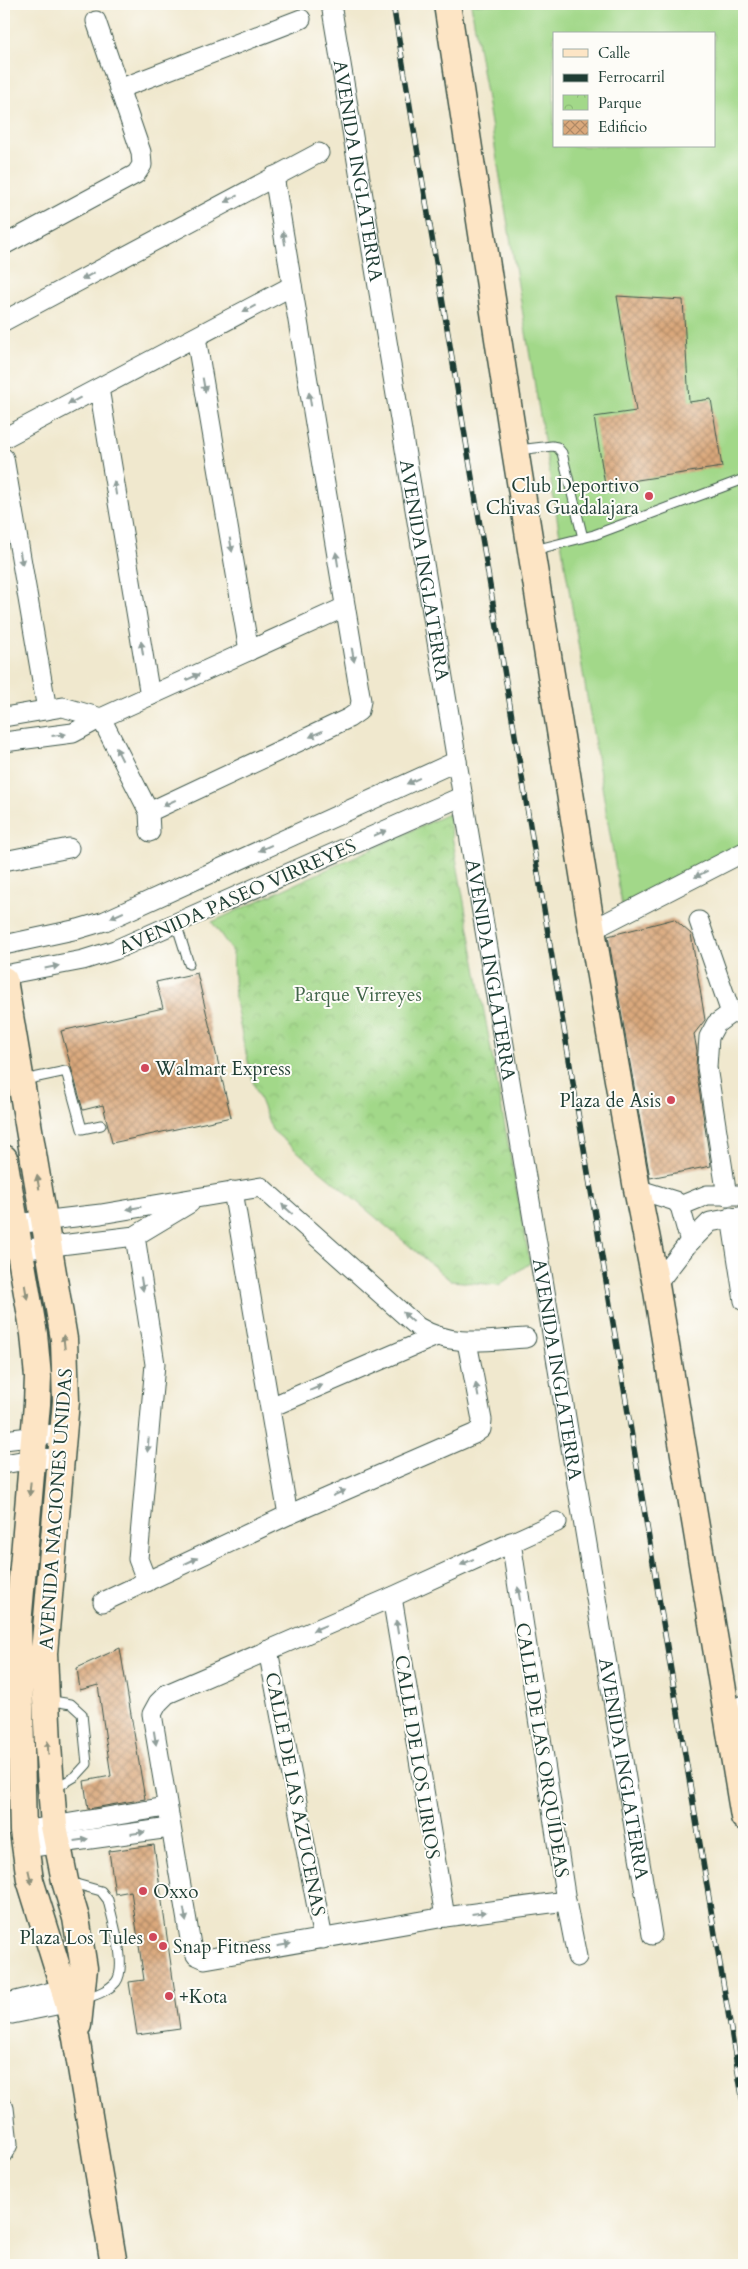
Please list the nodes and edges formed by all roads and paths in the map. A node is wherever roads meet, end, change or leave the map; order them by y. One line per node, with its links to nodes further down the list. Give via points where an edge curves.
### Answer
1 (331, 4): 26 (street, AVENIDA INGLATERRA)
2 (447, 4): 14 (street)
3 (301, 19): 5 (street)
4 (96, 21): 5 (street)
5 (119, 89): 8 (street, via 141,152 142,166 136,174)
6 (319, 153): 7 (street)
7 (274, 176): 9 (street, one-way to 7); 10 (street, one-way to 10)
8 (4, 245)
9 (292, 286): 11 (street, one-way to 11); 19 (street, one-way to 9)
10 (4, 321)
11 (196, 337): 12 (street); 20 (street, one-way to 20)
12 (99, 388): 13 (street, one-way to 13); 21 (street, one-way to 12)
13 (4, 438)
14 (515, 450): 17 (lane, via 552,446 562,453); 18 (street)
15 (4, 458): 22 (street, one-way to 22)
16 (744, 479): 17 (lane)
17 (583, 538): 18 (lane)
18 (531, 550): 37 (street)
19 (344, 607): 20 (street); 28 (street, one-way to 28, via 361,701 359,711)
20 (249, 651): 21 (street, one-way to 20)
21 (150, 696): 24 (street)
22 (46, 710): 23 (street); 24 (street, via 63,707)
23 (4, 716)
24 (101, 718): 25 (street, one-way to 24, via 74,733); 28 (street, one-way to 24)
25 (4, 742)
26 (457, 761): 27 (street, AVENIDA INGLATERRA); 32 (street, AVENIDA PASEO VIRREYES, one-way to 32)
27 (463, 796): 34 (street, AVENIDA PASEO VIRREYES, one-way to 27); 88 (street, AVENIDA INGLATERRA)
28 (149, 812): 29 (street)
29 (150, 832)
30 (69, 848): 33 (street)
31 (744, 852): 37 (street, one-way to 37)
32 (238, 860): 34 (street); 38 (street, AVENIDA PASEO VIRREYES, one-way to 38, via 105,921 38,939)
33 (4, 861)
34 (251, 889): 36 (street, AVENIDA PASEO VIRREYES)
35 (699, 921): 42 (street)
36 (176, 923): 39 (lane); 40 (street, AVENIDA PASEO VIRREYES, one-way to 36, via 83,960 115,950)
37 (592, 930): 46 (street)
38 (4, 944)
39 (189, 964)
40 (4, 975)
41 (4, 980): 43 (street, AVENIDA NACIONES UNIDAS)
42 (738, 1014): 48 (street, via 716,1024 709,1037 707,1067)
43 (21, 1081): 44 (lane, via 66,1071 82,1129); 52 (street, AVENIDA NACIONES UNIDAS, one-way to 43)
44 (101, 1125)
45 (4, 1158): 53 (street, AVENIDA NACIONES UNIDAS)
46 (636, 1189): 50 (street, via 674,1201); 58 (street)
47 (233, 1191): 49 (street); 60 (street, one-way to 47, via 418,1327 261,1187); 63 (street)
48 (736, 1196): 50 (street, via 707,1195)
49 (200, 1197): 52 (street, one-way to 52); 54 (street)
50 (680, 1206): 55 (street)
51 (738, 1216): 55 (street, via 710,1222); 59 (street)
52 (44, 1221): 53 (street); 56 (street, AVENIDA NACIONES UNIDAS)
53 (15, 1224): 57 (street, AVENIDA NACIONES UNIDAS)
54 (135, 1236): 56 (street); 71 (street, one-way to 71, via 156,1364 138,1559)
55 (690, 1242): 58 (street)
56 (48, 1247): 57 (street); 65 (street, AVENIDA NACIONES UNIDAS, one-way to 56, via 66,1401 64,1339)
57 (19, 1250): 66 (street, AVENIDA NACIONES UNIDAS, one-way to 66, via 38,1377)
58 (656, 1285): 78 (street)
59 (744, 1301)
60 (434, 1337): 62 (street); 63 (street, one-way to 60)
61 (526, 1338): 62 (street)
62 (467, 1342): 68 (street, one-way to 62, via 481,1429)
63 (271, 1407): 68 (street)
64 (4, 1440): 66 (street)
65 (62, 1446): 66 (street); 76 (street, AVENIDA NACIONES UNIDAS)
66 (33, 1447): 67 (street); 75 (street, AVENIDA NACIONES UNIDAS, one-way to 75)
67 (4, 1464)
68 (288, 1515): 71 (street, one-way to 68)
69 (557, 1522): 70 (street)
70 (511, 1542): 72 (street, one-way to 72); 86 (street, CALLE DE LAS ORQUÍDEAS, one-way to 70)
71 (147, 1582): 73 (street)
72 (392, 1597): 74 (street, one-way to 74); 87 (street, CALLE DE LOS LIRIOS, one-way to 72)
73 (103, 1602)
74 (268, 1650): 80 (street, one-way to 80, via 167,1694 158,1703 152,1714); 89 (street, CALLE DE LAS AZUCENAS)
75 (17, 1653): 76 (street); 84 (street, AVENIDA NACIONES UNIDAS)
76 (44, 1654): 77 (street, AVENIDA NACIONES UNIDAS)
77 (46, 1700): 79 (street, AVENIDA NACIONES UNIDAS, one-way to 77); 79 (lane, via 71,1704 82,1714 87,1764 76,1776)
78 (735, 1710): 81 (street)
79 (51, 1790): 83 (street, AVENIDA NACIONES UNIDAS)
80 (166, 1807): 82 (street); 83 (street)
81 (744, 1817)
82 (170, 1828): 83 (street, one-way to 82); 89 (street, one-way to 89, via 191,1945 196,1955 205,1958)
83 (56, 1835): 84 (street); 85 (street, AVENIDA NACIONES UNIDAS)
84 (24, 1840): 91 (street, AVENIDA NACIONES UNIDAS, one-way to 91, via 30,1880)
85 (65, 1881): 91 (street, AVENIDA NACIONES UNIDAS, via 82,1946); 91 (lane, via 105,1894 120,1956 119,1974 108,1989)
86 (566, 1902): 87 (street, one-way to 86); 90 (street, CALLE DE LAS ORQUÍDEAS)
87 (445, 1917): 89 (street)
88 (652, 1935)
89 (323, 1939)
90 (578, 1957)
91 (74, 1994): 92 (street); 93 (street); 96 (street, AVENIDA NACIONES UNIDAS, via 76,2038)
92 (4, 2004)
93 (4, 2016)
94 (4, 2108): 95 (street, via 8,2144)
95 (4, 2153)
96 (114, 2265)

